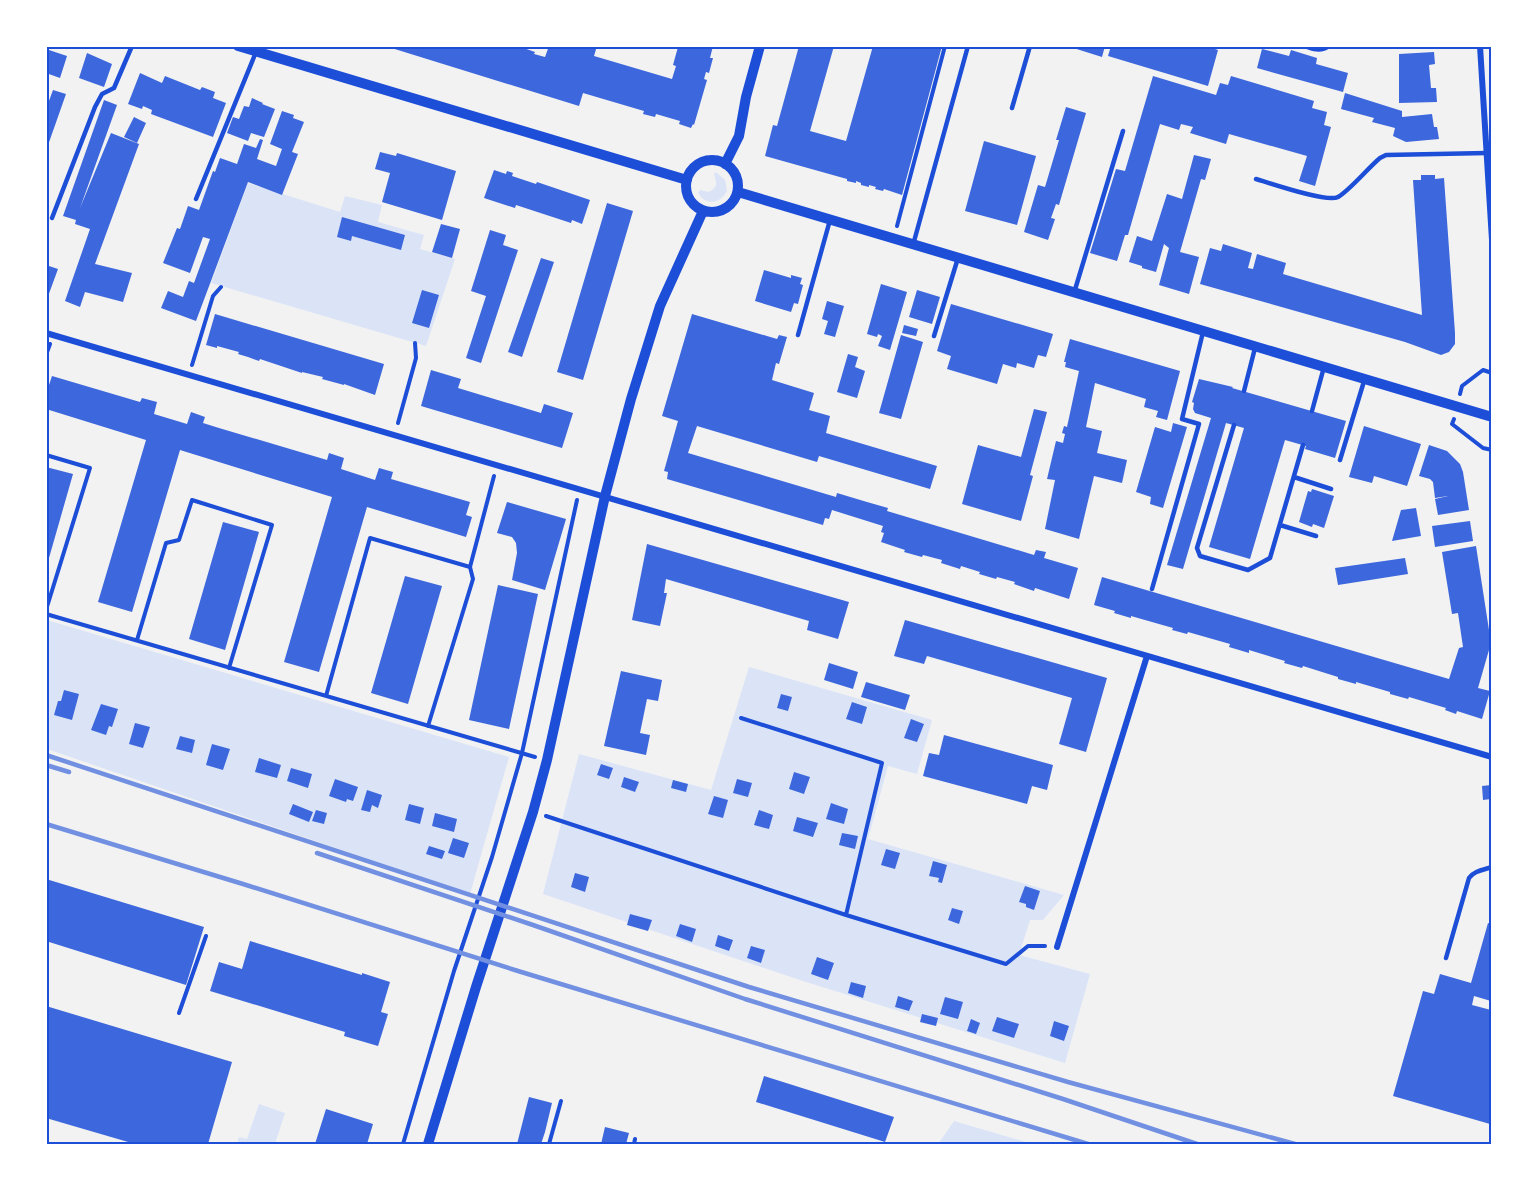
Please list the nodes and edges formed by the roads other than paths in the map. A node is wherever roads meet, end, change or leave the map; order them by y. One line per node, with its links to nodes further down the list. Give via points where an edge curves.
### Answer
1 (132, 46): 19 (lane, via 114,88 102,94 94,107)
2 (238, 46): 9 (street)
3 (760, 46): 13 (street, via 739,136)
4 (968, 46): 22 (lane)
5 (1029, 46): 10 (lane)
6 (1304, 46): 7 (lane, via 1317,50)
7 (1329, 46)
8 (1480, 46): 12 (street)
9 (256, 52): 15 (street); 17 (lane)
10 (1012, 108)
11 (1123, 131): 24 (lane)
12 (1486, 153): 14 (lane, via 1386,155 1333,199); 21 (street)
13 (725, 164): 15 (street, via 704,161 694,167); 16 (street, via 737,177)
14 (1256, 179)
15 (687, 180): 18 (street, via 689,198)
16 (738, 192): 18 (street, via 726,209); 20 (street)
17 (196, 199)
18 (703, 211): 40 (street, via 660,306)
19 (52, 218)
20 (830, 220): 22 (street); 27 (lane)
21 (1491, 240)
22 (913, 245): 23 (street)
23 (958, 258): 24 (street); 28 (lane)
24 (1074, 293): 25 (street)
25 (1203, 332): 29 (street); 43 (lane, via 1182,419 1199,424)
26 (46, 333): 40 (street)
27 (798, 335)
28 (934, 336)
29 (1256, 347): 30 (street); 32 (lane)
30 (1324, 367): 31 (street); 33 (lane)
31 (1365, 378): 34 (street); 37 (lane)
32 (1244, 391)
33 (1312, 411)
34 (1491, 417)
35 (1234, 425): 41 (lane, via 1197,548 1200,556 1248,570 1270,558)
36 (1303, 445): 38 (lane)
37 (1340, 460)
38 (1294, 477): 39 (lane); 41 (lane)
39 (1331, 489)
40 (605, 496): 44 (street); 49 (street, via 533,812)
41 (1280, 525): 42 (lane)
42 (1316, 536)
43 (1152, 589)
44 (1147, 656): 45 (street); 47 (street)
45 (1491, 757)
46 (1491, 867): 48 (lane, via 1469,878)
47 (1057, 947)
48 (1446, 958)
49 (428, 1144)

